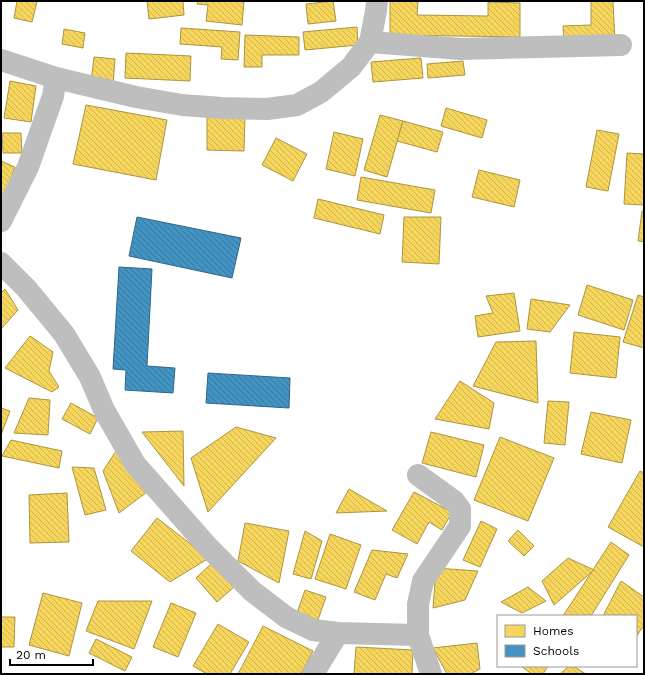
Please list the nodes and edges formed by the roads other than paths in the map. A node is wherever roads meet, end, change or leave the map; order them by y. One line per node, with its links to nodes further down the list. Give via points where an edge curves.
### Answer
1 (377, 1): 2 (street)
2 (370, 42): 3 (street, via 461,50); 5 (street, via 351,67 321,92 297,104 267,109 182,105)
3 (621, 45)
4 (1, 60): 5 (street)
5 (56, 78): 6 (street, via 53,96 28,167)
6 (1, 221)
7 (1, 263): 9 (street, via 26,288 64,334 136,464 208,547 252,591 286,617 314,630)
8 (418, 476): 10 (street, via 454,501 460,509 460,526 423,581 418,604)
9 (338, 633): 10 (street); 11 (street)
10 (418, 635): 12 (street)
11 (313, 674)
12 (431, 674)

